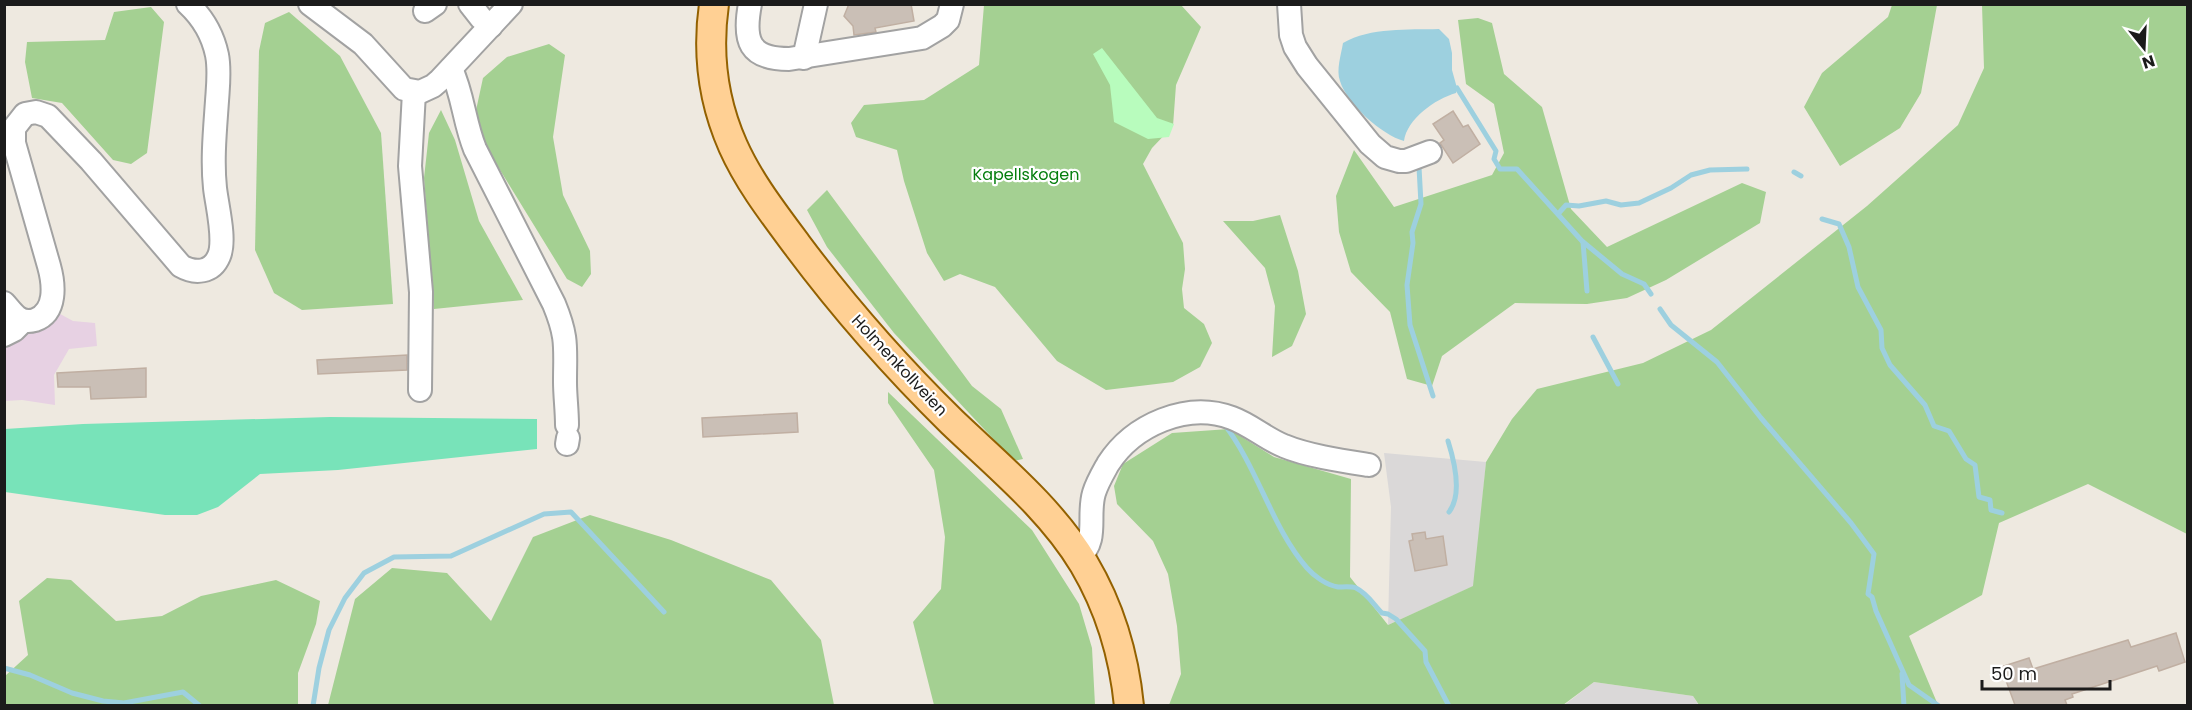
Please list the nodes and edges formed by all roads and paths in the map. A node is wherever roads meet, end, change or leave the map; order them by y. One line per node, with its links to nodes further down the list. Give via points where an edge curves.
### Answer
1 (188, 4): 16 (lane, via 208,31 218,63 214,164 222,245 218,259 199,272 181,266 48,116 28,113 14,128 14,143 53,283 46,312 37,319)
2 (310, 4): 13 (lane, via 363,45 399,86)
3 (471, 4): 10 (lane)
4 (511, 4): 10 (lane)
5 (714, 4): 21 (main road, Holmenkollveien, via 711,54 717,98 733,147 750,179 823,279 878,345 1051,519)
6 (750, 4): 11 (lane, via 747,33 753,47 770,59)
7 (816, 4): 11 (lane)
8 (952, 4): 11 (lane, via 948,20 922,38)
9 (1289, 4): 14 (lane, via 1295,47 1370,144 1384,157 1399,161)
10 (491, 26): 12 (lane)
11 (804, 58)
12 (451, 69): 13 (lane, via 433,86); 19 (lane, via 475,148 564,330)
13 (414, 92): 18 (lane, via 410,166 421,292)
14 (1430, 152)
15 (4, 303): 16 (lane)
16 (23, 321): 17 (lane)
17 (4, 334)
18 (420, 390)
19 (568, 435)
20 (1369, 465): 21 (lane, via 1292,449 1226,416 1202,413 1164,420 1135,435 1107,465 1094,492 1092,539)
21 (1079, 557): 22 (main road, Holmenkollveien, via 1096,585 1115,632)
22 (1129, 705)

